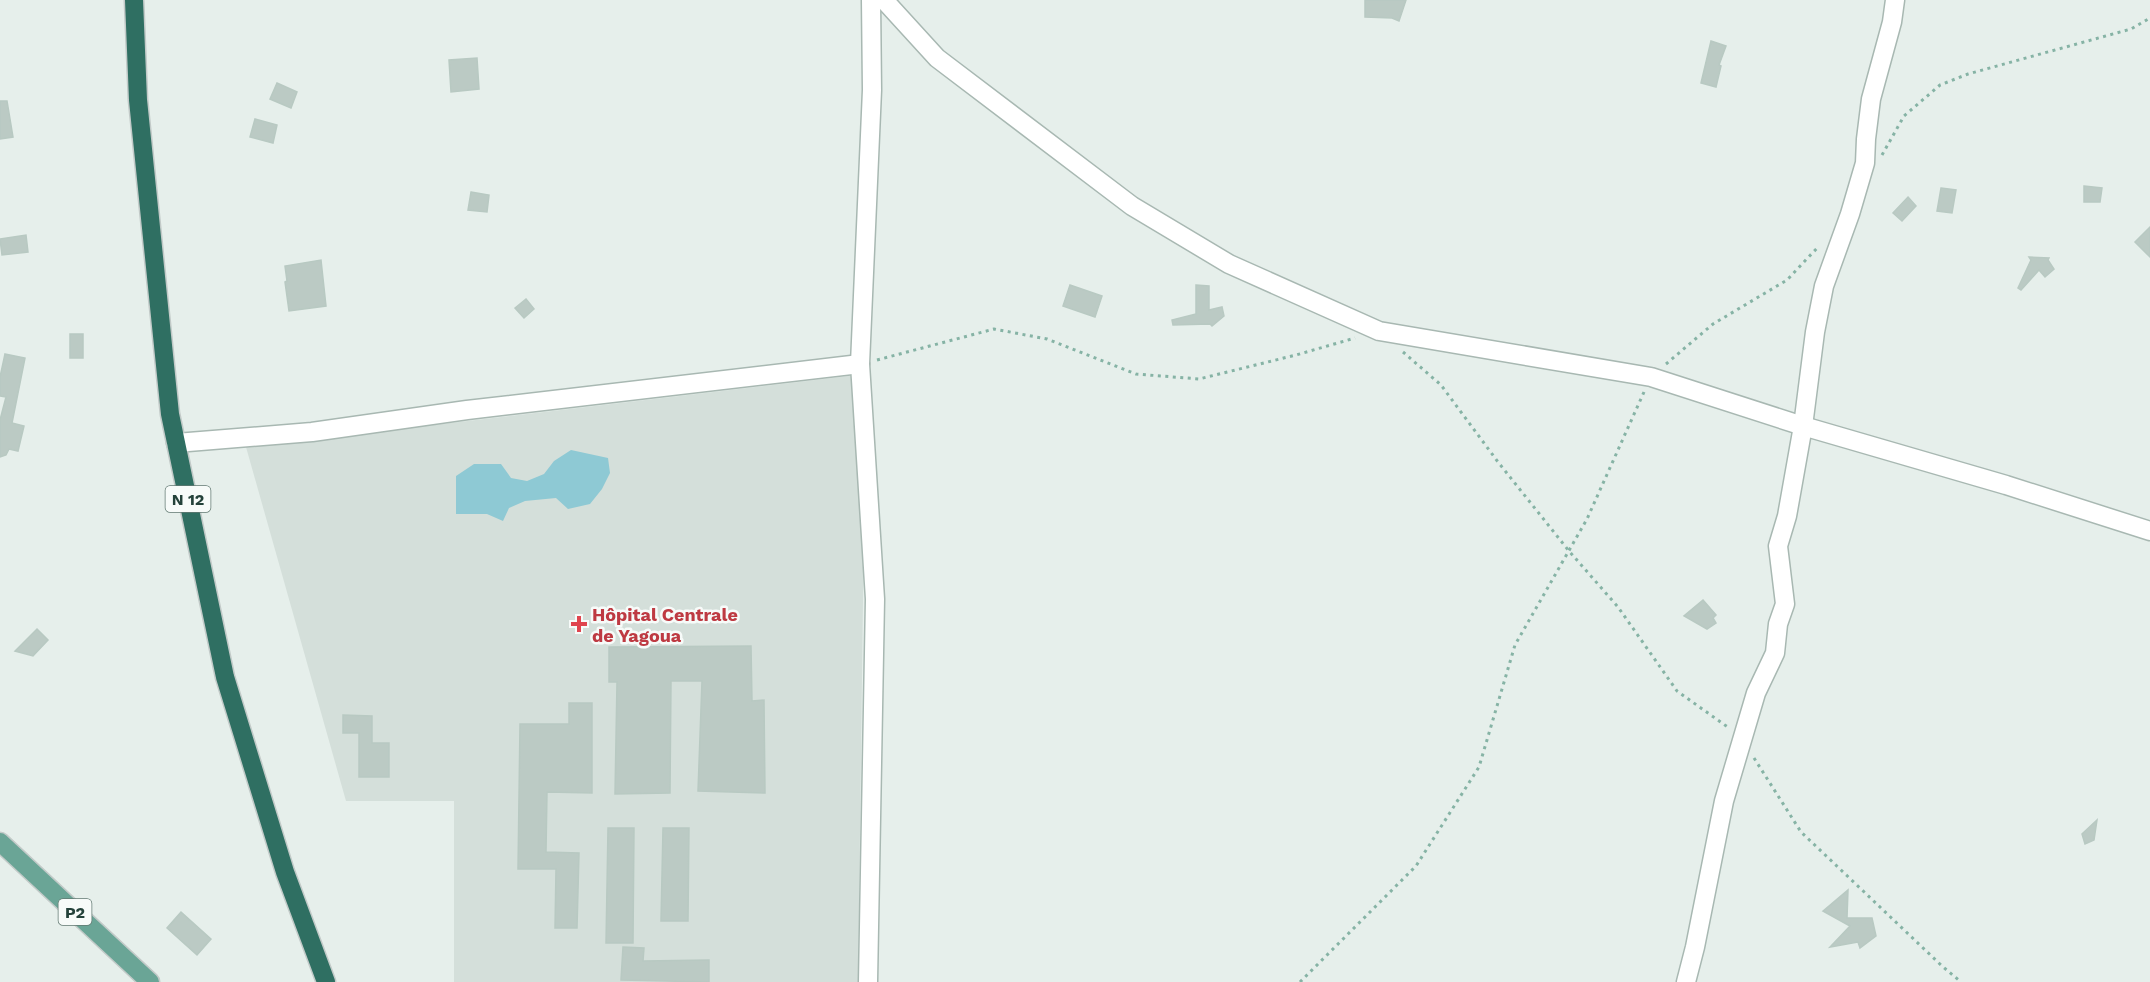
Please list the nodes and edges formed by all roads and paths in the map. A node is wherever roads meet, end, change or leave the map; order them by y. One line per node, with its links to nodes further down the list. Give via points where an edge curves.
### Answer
1 (134, 0): 12 (highway, N 12, via 139,111)
2 (871, 0): 9 (street, via 871,102)
3 (884, 0): 8 (street, via 937,58 1132,206 1229,264)
4 (1895, 0): 11 (street, via 1871,99 1865,163 1824,286)
5 (2150, 18): 6 (path, via 2131,29 1940,85 1904,116)
6 (1882, 156)
7 (1826, 239): 10 (path, via 1786,280 1713,324)
8 (1379, 331): 9 (path, via 1199,379 1136,374 1047,339 994,329); 10 (street); 14 (path, via 1442,385)
9 (860, 364): 12 (street, via 479,408 312,432); 19 (street, via 875,599)
10 (1651, 378): 11 (street); 14 (path)
11 (1803, 426): 13 (street); 15 (street, via 1778,546 1785,604 1775,653 1756,693)
12 (176, 443): 18 (highway, N 12, via 225,677 285,872)
13 (2150, 531)
14 (1569, 551): 15 (path, via 1618,607 1677,691); 20 (path, via 1515,645 1479,767 1416,866)
15 (1742, 738): 21 (street, via 1724,801); 22 (path, via 1801,832)
16 (0, 843): 17 (main road, P2)
17 (150, 982)
18 (326, 982)
19 (868, 982)
20 (1300, 982)
21 (1686, 982)
22 (1961, 982)

